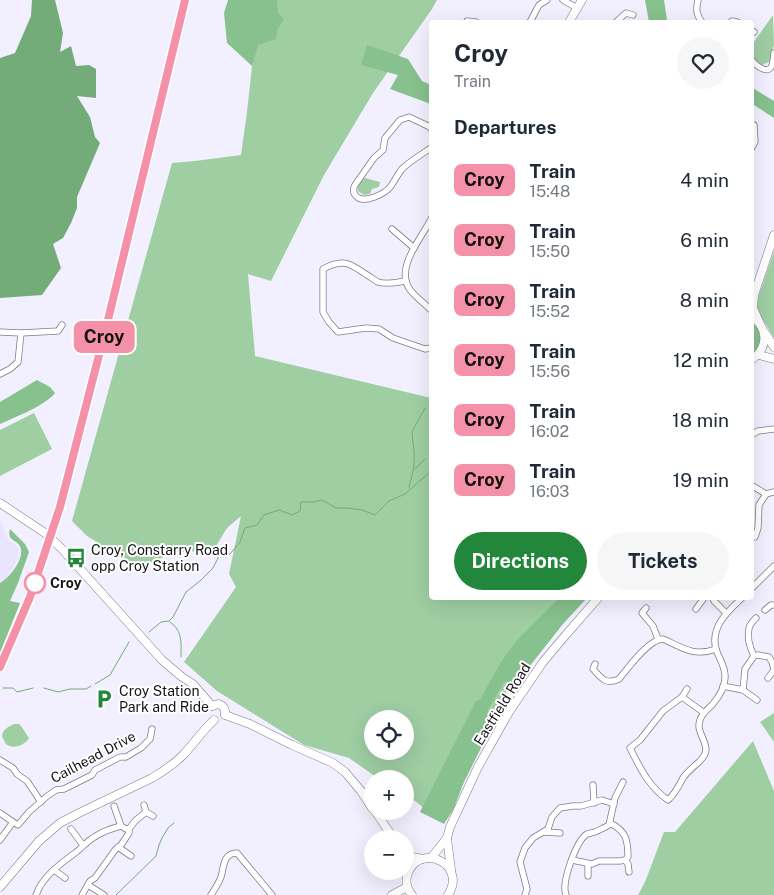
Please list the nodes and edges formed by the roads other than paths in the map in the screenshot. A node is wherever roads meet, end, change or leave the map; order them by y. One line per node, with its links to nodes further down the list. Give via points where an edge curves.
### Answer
1 (547, 0): 7 (street, via 539,5)
2 (563, 0): 5 (street)
3 (582, 0): 5 (street)
4 (698, 0): 10 (street, via 696,10)
5 (577, 8): 8 (street)
6 (634, 15): 9 (street, via 626,13)
7 (531, 20)
8 (570, 20)
9 (618, 20)
10 (701, 20)
11 (774, 52): 12 (street, via 774,62 768,69)
12 (754, 63)
13 (754, 125): 15 (street)
14 (429, 127): 16 (street, via 409,117 400,120 385,138 383,150 354,185 354,194 365,200 390,188 402,169)
15 (754, 144)
16 (429, 149)
17 (429, 224): 20 (street)
18 (392, 229): 20 (street)
19 (774, 235): 22 (street)
20 (414, 248): 21 (street, via 408,258)
21 (406, 281): 23 (street, via 410,290); 31 (street, via 378,282 356,266 342,262 332,264 323,268 323,312 338,332 379,329 393,338)
22 (754, 294)
23 (429, 308)
24 (754, 310): 27 (street)
25 (754, 320): 27 (street)
26 (62, 325): 29 (street, via 61,332)
27 (762, 327): 30 (street); 32 (street, via 765,339)
28 (0, 332): 29 (street)
29 (21, 333): 35 (street, via 18,362)
30 (774, 347)
31 (429, 348)
32 (759, 355): 33 (street); 34 (street)
33 (754, 358)
34 (774, 359)
35 (0, 374)
36 (774, 429): 37 (street)
37 (754, 434)
38 (754, 487): 40 (street)
39 (774, 492): 40 (street)
40 (766, 494): 43 (street, via 759,505)
41 (0, 503): 68 (street, bridge, via 45,533 62,549 162,660 194,684)
42 (754, 527): 43 (street)
43 (758, 528): 44 (street)
44 (755, 537)
45 (774, 566): 46 (street)
46 (754, 586)
47 (596, 600): 94 (street, Eastfield Road, via 549,655 509,712 478,767)
48 (702, 600): 52 (street)
49 (714, 600): 55 (street)
50 (740, 600): 55 (street)
51 (774, 606): 53 (street)
52 (696, 609)
53 (764, 610)
54 (641, 613): 57 (street, via 653,626)
55 (726, 613): 58 (street, via 716,632)
56 (756, 618): 59 (street, via 749,626 748,636)
57 (658, 639): 58 (street, via 694,653); 60 (street, via 619,679 605,681)
58 (716, 650): 63 (street, via 724,667)
59 (754, 656): 61 (street, via 769,657); 65 (street, via 745,669)
60 (592, 669)
61 (774, 669): 62 (street)
62 (768, 678)
63 (724, 686): 65 (street); 69 (street)
64 (688, 689): 66 (street)
65 (743, 690): 67 (street)
66 (682, 697): 69 (street); 77 (street, via 663,711 640,740 627,750 645,777)
67 (757, 700)
68 (212, 706): 70 (street, via 222,706); 71 (street, via 209,714)
69 (703, 712): 77 (street, via 699,731 706,751 704,757)
70 (225, 714): 71 (street); 76 (street, via 333,763 345,772)
71 (214, 720): 109 (street, via 181,758 163,772 60,824 39,841)
72 (152, 730): 79 (street, Cailhead Drive, via 150,739 141,748 64,789 56,790)
73 (0, 760): 79 (street, via 27,781)
74 (623, 782): 78 (street)
75 (592, 784): 80 (street)
76 (364, 797)
77 (668, 800): 83 (street)
78 (615, 801): 80 (street); 88 (street)
79 (41, 802): 87 (street, Cailhead Drive, via 18,825)
80 (594, 803): 92 (street, via 560,808)
81 (144, 804): 84 (street)
82 (114, 806): 89 (street)
83 (665, 806)
84 (146, 812): 86 (street); 91 (street)
85 (0, 813): 87 (street)
86 (153, 816)
87 (13, 822): 95 (street, Cailhead Drive)
88 (610, 823): 101 (street, via 587,834); 102 (street, via 624,833 628,844)
89 (122, 826): 91 (street); 96 (street, via 95,836)
90 (71, 829): 96 (street)
91 (129, 829): 97 (street)
92 (543, 832): 93 (street); 125 (street, via 525,848 520,862 527,889)
93 (560, 833)
94 (447, 838): 100 (street, Eastfield Road); 105 (street, Eastfield Road)
95 (0, 840)
96 (84, 845): 104 (street)
97 (118, 847): 98 (street); 113 (street)
98 (131, 856)
99 (414, 856): 100 (street)
100 (427, 858): 105 (street, via 442,861); 111 (street, Eastfield Road, via 414,864)
101 (572, 860): 103 (street); 126 (street, via 566,876)
102 (625, 860): 103 (street); 106 (street)
103 (588, 864): 107 (street)
104 (54, 870): 108 (street); 116 (street, via 38,887)
105 (451, 872): 112 (street, Eastfield Road)
106 (629, 872)
107 (588, 876)
108 (65, 878)
109 (6, 879): 114 (street); 115 (street)
110 (406, 880): 111 (street)
111 (406, 883): 121 (street); 122 (street)
112 (453, 884): 123 (street); 124 (street, Eastfield Road)
113 (88, 885): 117 (street); 118 (street)
114 (0, 887)
115 (0, 895)
116 (36, 895)
117 (82, 895)
118 (104, 895)
119 (211, 895): 120 (street, via 221,879 224,863 237,853)
120 (272, 895)
121 (392, 895)
122 (412, 895)
123 (448, 895)
124 (458, 895)
125 (525, 895)
126 (566, 895)

